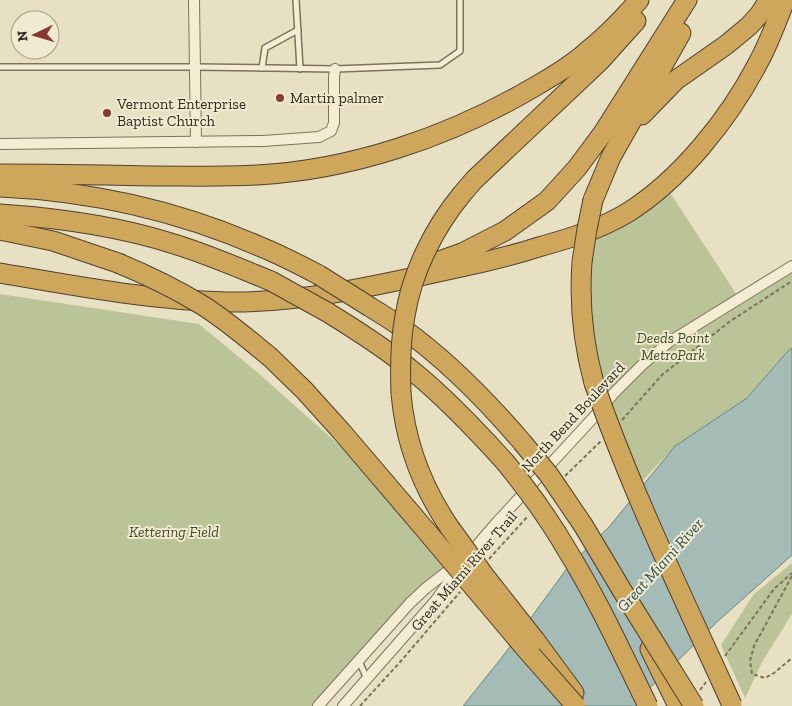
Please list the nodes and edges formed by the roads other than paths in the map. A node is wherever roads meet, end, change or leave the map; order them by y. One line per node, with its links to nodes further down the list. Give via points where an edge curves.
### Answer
1 (194, 0): 12 (street)
2 (296, 0): 10 (lane)
3 (460, 0): 15 (lane, via 460,51 440,65)
4 (639, 0): 19 (highway, via 584,54 542,83 452,129 368,156 258,175)
5 (651, 0): 34 (highway, bridge, via 628,32 474,180 448,212 412,285 401,345 405,426 425,487 450,528)
6 (687, 0): 25 (highway, via 603,132 547,201 505,231 462,253)
7 (700, 0): 16 (highway)
8 (769, 0): 16 (highway, via 749,26 676,80)
9 (785, 0): 25 (highway, via 758,64 723,119 683,167 627,212 601,227 525,251)
10 (298, 30): 13 (lane, via 265,48); 14 (lane)
11 (0, 67): 12 (lane)
12 (195, 67): 13 (lane); 17 (street)
13 (262, 68): 14 (lane)
14 (300, 69): 15 (lane)
15 (335, 69): 17 (street, via 334,123 324,136)
16 (624, 134): 37 (highway, bridge, via 603,174 586,229 581,293 587,356 608,422 642,505)
17 (196, 142): 18 (street)
18 (0, 144)
19 (0, 174)
20 (0, 187): 27 (highway, bridge, via 115,201 190,220 277,254 320,275 370,306 402,327 451,368 522,442 570,505)
21 (0, 214): 35 (highway, bridge, via 80,222 140,234 209,256 271,281 327,312 415,373 459,413 530,493 567,549)
22 (0, 230): 33 (highway, bridge, via 77,248 156,280 202,305 270,357 342,431)
23 (792, 266): 26 (street, North Bend Boulevard, via 669,342 642,365)
24 (0, 273): 25 (highway, via 154,297 227,302 331,293)
25 (377, 284)
26 (466, 558): 28 (street, North Bend Boulevard, via 410,603); 29 (street, North Bend Boulevard, via 436,600)
27 (623, 592): 30 (highway, bridge); 36 (highway, bridge)
28 (359, 661): 29 (lane); 31 (street, North Bend Boulevard)
29 (367, 680): 32 (street, North Bend Boulevard)
30 (697, 698)
31 (318, 706)
32 (343, 706)
33 (576, 706)
34 (583, 706)
35 (648, 706)
36 (678, 706)
37 (732, 706)

